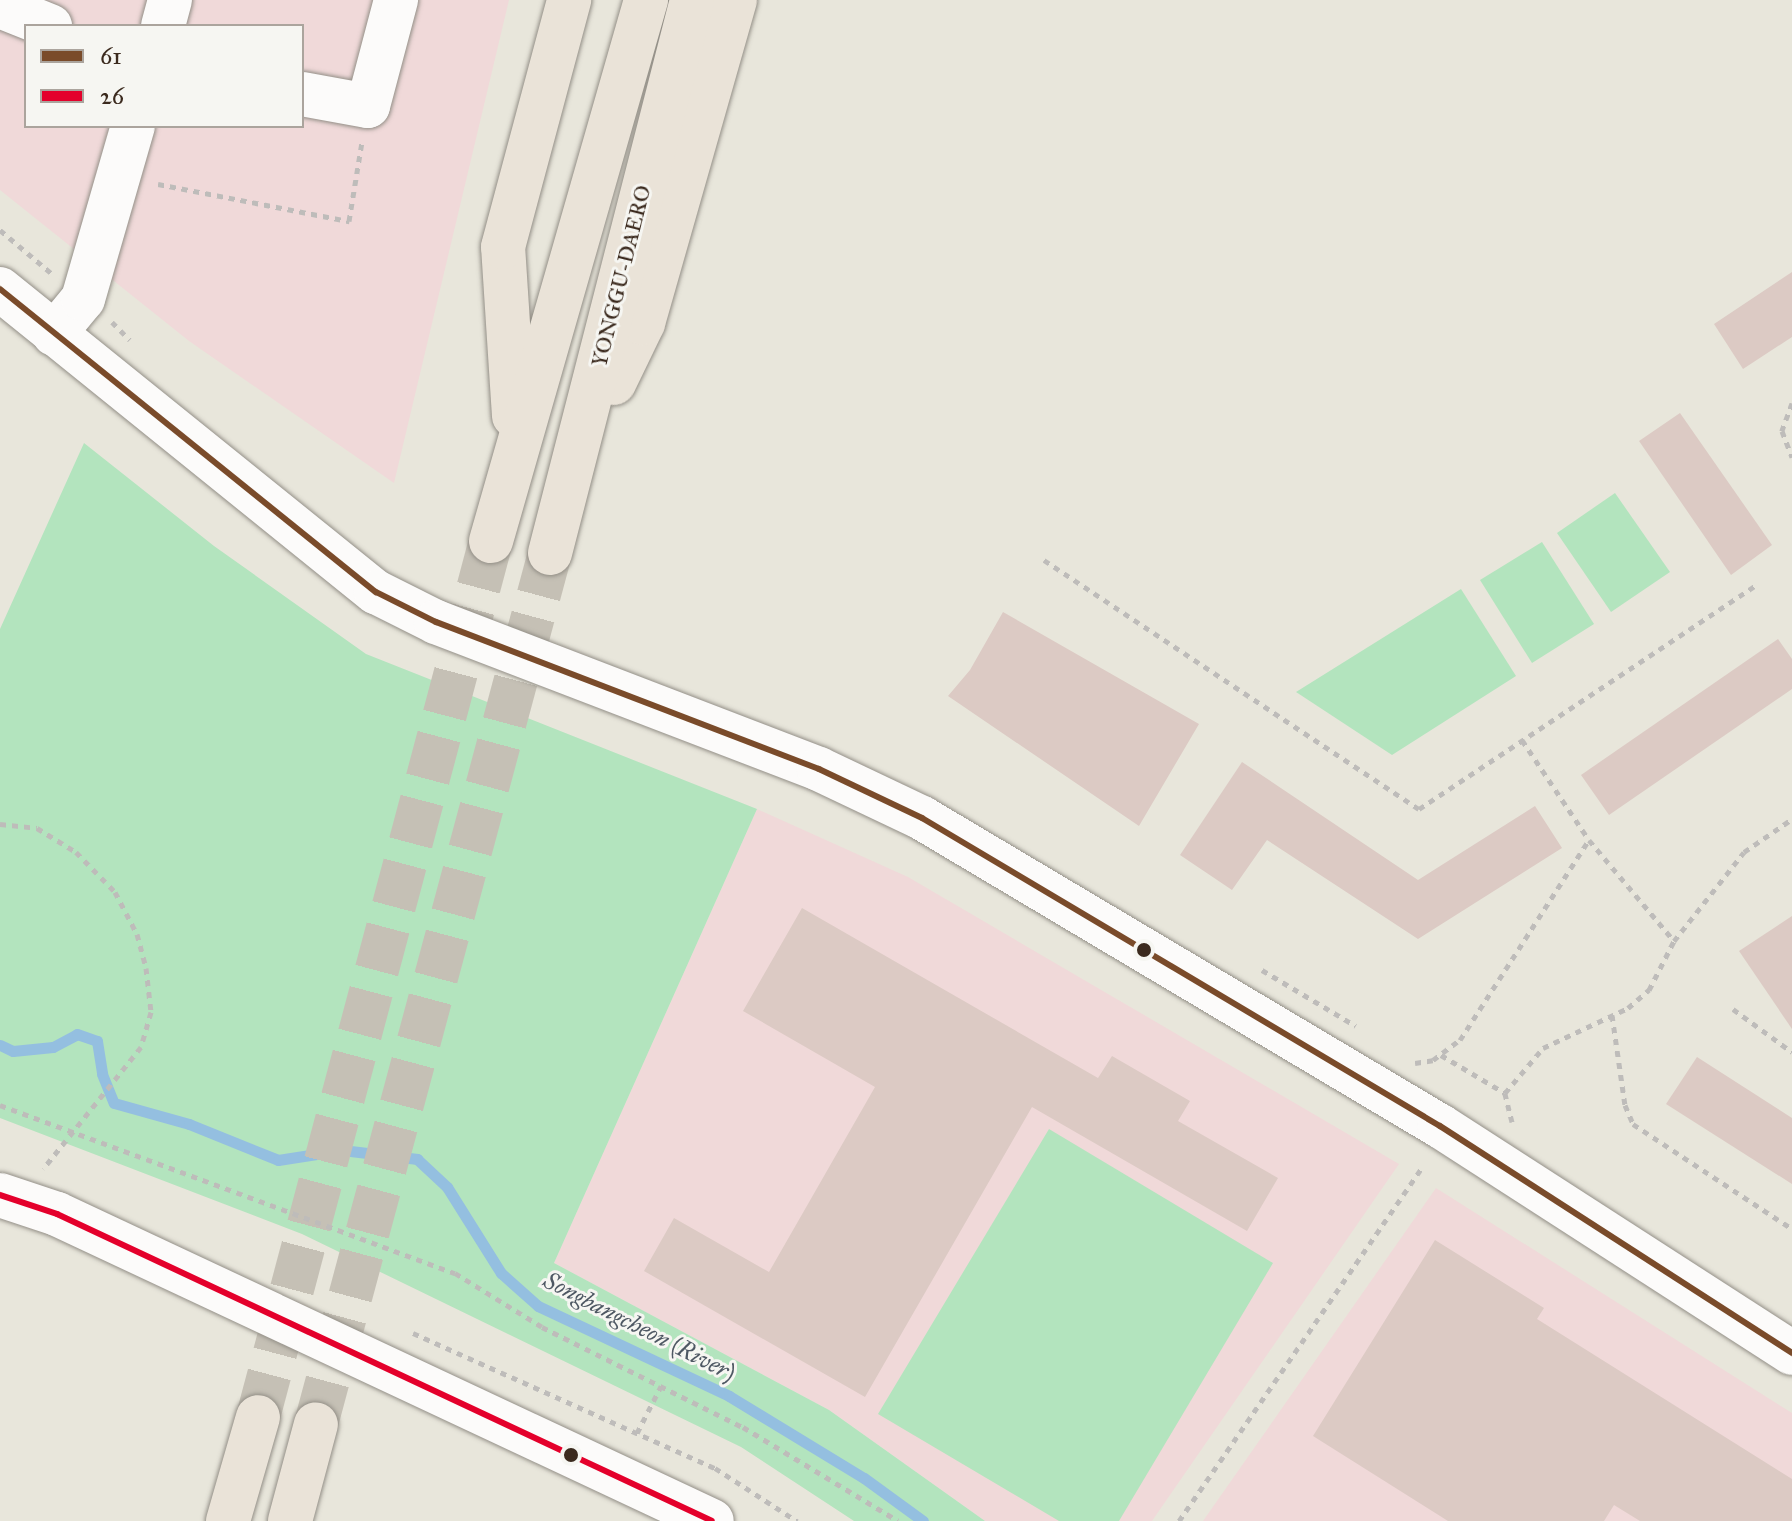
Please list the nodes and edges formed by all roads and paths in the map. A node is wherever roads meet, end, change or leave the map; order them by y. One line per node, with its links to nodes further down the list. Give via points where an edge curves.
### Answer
1 (170, 0): 9 (street)
2 (396, 0): 11 (street)
3 (569, 0): 19 (highway, via 503,247)
4 (646, 0): 19 (highway)
5 (692, 0): 21 (highway, YONGGU-DAERO)
6 (735, 0): 21 (highway, via 643,323)
7 (0, 6): 8 (street)
8 (45, 24)
9 (164, 24)
10 (304, 94): 11 (street)
11 (368, 106): 13 (path, via 349,221)
12 (132, 128): 13 (street)
13 (118, 176): 17 (street, via 83,299)
14 (0, 230): 15 (path)
15 (18, 247)
16 (0, 289): 17 (street)
17 (54, 334): 42 (street, via 376,592 436,622 819,769 922,818 1440,1126)
18 (1792, 403): 20 (path, via 1782,431)
19 (516, 446): 22 (highway)
20 (1792, 457)
21 (571, 471): 23 (highway, YONGGU-DAERO)
22 (491, 541)
23 (550, 553)
24 (1044, 560): 26 (path, via 1419,809)
25 (1755, 586): 26 (path)
26 (1522, 740): 29 (path)
27 (1792, 819): 30 (path, via 1744,852)
28 (0, 824): 37 (path, via 37,828 76,852 115,892 137,934 151,1012 141,1047)
29 (1589, 840): 30 (path); 34 (path, via 1460,1040)
30 (1674, 941): 32 (path, via 1649,990)
31 (1733, 1009): 33 (path)
32 (1612, 1015): 34 (path, via 1543,1048 1505,1093); 41 (path, via 1625,1105 1633,1124)
33 (1792, 1052)
34 (1441, 1055): 35 (path)
35 (1413, 1063)
36 (0, 1105): 37 (path)
37 (73, 1133): 39 (path); 43 (path, via 455,1273 542,1327)
38 (1423, 1166): 51 (path)
39 (42, 1169)
40 (0, 1195): 49 (street, via 57,1214)
41 (1792, 1229)
42 (1792, 1353)
43 (661, 1386): 46 (path); 50 (path, via 757,1435)
44 (258, 1417): 47 (highway)
45 (316, 1424): 48 (highway)
46 (637, 1433)
47 (228, 1521)
48 (290, 1521)
49 (712, 1521)
50 (898, 1521)
51 (1179, 1521)

